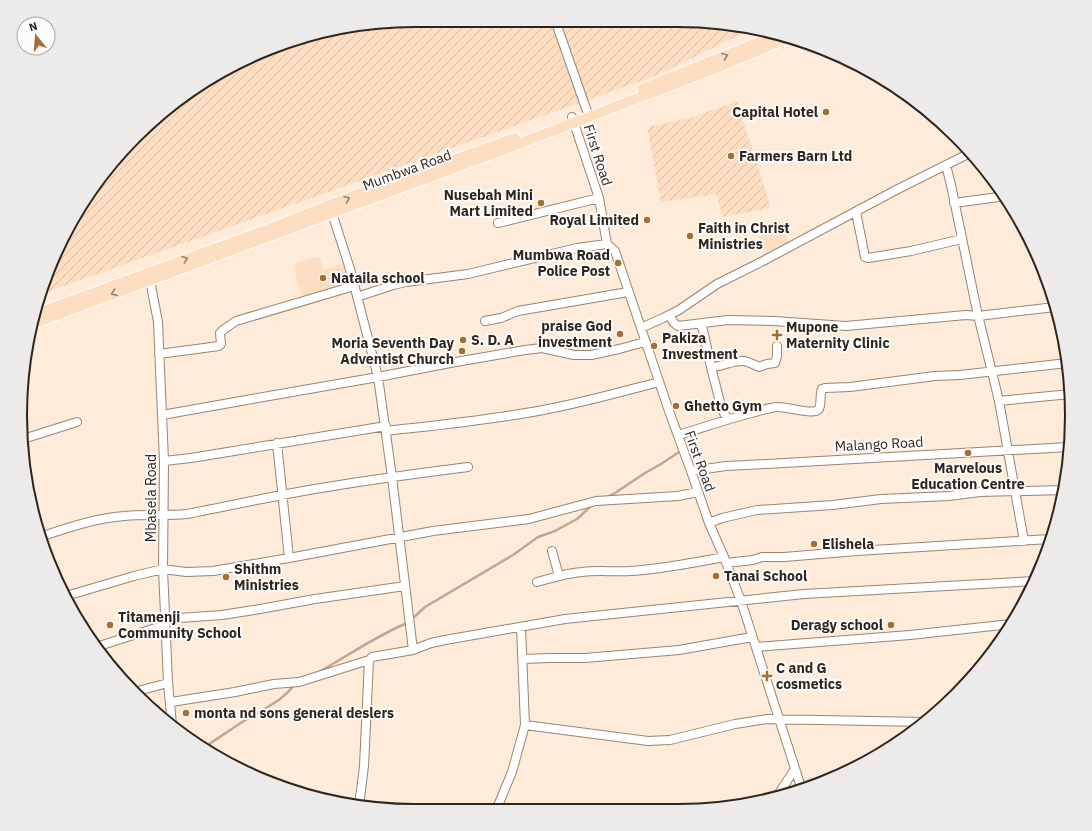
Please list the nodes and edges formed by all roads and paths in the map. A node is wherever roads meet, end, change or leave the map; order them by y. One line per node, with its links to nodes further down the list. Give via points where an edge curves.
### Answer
1 (557, 27): 4 (street)
2 (769, 38): 4 (main road, Mumbwa Road, one-way to 2)
3 (782, 42): 4 (main road, Mumbwa Road)
4 (588, 114): 5 (main road, Mumbwa Road)
5 (573, 119): 9 (street, First Road); 12 (main road, Mumbwa Road, via 503,150); 16 (main road, Mumbwa Road, one-way to 5, via 361,193)
6 (965, 155): 7 (street)
7 (946, 165): 10 (street); 11 (street)
8 (998, 197): 10 (street)
9 (599, 198): 13 (street); 15 (street, First Road)
10 (954, 203): 14 (street)
11 (856, 212): 14 (street, via 865,257 868,258); 22 (street, via 718,284)
12 (332, 213): 16 (main road, Mumbwa Road); 17 (street)
13 (498, 223)
14 (962, 239): 23 (street)
15 (607, 244): 18 (street, First Road, via 615,251); 19 (street, via 576,248 468,274 406,282)
16 (150, 276): 21 (main road, Mumbwa Road); 24 (main road, Mumbwa Road, one-way to 24); 30 (street, Mbasela Road, via 158,322)
17 (354, 286): 19 (street); 30 (street, via 236,321 220,333 222,344 219,346)
18 (628, 292): 25 (street, via 518,311); 27 (street, First Road)
19 (357, 297): 34 (street)
20 (1050, 308): 23 (street)
21 (41, 312)
22 (669, 315): 26 (street, via 678,326); 27 (street)
23 (978, 316): 26 (street, via 846,326 754,320); 33 (street)
24 (38, 321)
25 (485, 321)
26 (701, 324): 32 (street)
27 (641, 328): 28 (street, First Road)
28 (645, 342): 34 (street, via 591,355 542,348 525,350); 35 (street, First Road)
29 (776, 346): 32 (street, via 775,363 759,367 744,361)
30 (159, 354): 38 (street, Mbasela Road)
31 (1062, 363): 33 (street)
32 (711, 367): 39 (street, via 722,410)
33 (991, 371): 37 (street); 39 (street, via 822,388 818,410 775,407)
34 (378, 378): 38 (street); 41 (street)
35 (659, 382): 41 (street, via 564,406 519,414 430,427); 42 (street, First Road)
36 (1064, 395): 37 (street)
37 (999, 401): 46 (street)
38 (162, 415): 47 (street, Mbasela Road)
39 (728, 419): 42 (street)
40 (77, 422): 43 (street)
41 (386, 428): 44 (street); 50 (street)
42 (678, 435): 49 (street, First Road)
43 (28, 437)
44 (277, 443): 47 (street); 54 (street)
45 (1064, 446): 46 (street, Malango Road)
46 (1007, 450): 49 (street, Malango Road, via 747,464); 53 (street)
47 (164, 461): 55 (street, Mbasela Road)
48 (468, 467): 50 (street)
49 (691, 471): 52 (street, First Road)
50 (392, 476): 54 (street); 58 (street)
51 (1058, 490): 53 (street)
52 (698, 492): 56 (street, First Road); 58 (street, via 678,496 596,501 529,519 449,528)
53 (1016, 492): 56 (street, via 980,492 757,510); 60 (street)
54 (283, 495): 55 (street, via 187,514); 62 (street)
55 (164, 516): 57 (street, via 112,518); 64 (street, Mbasela Road)
56 (709, 523): 63 (street, First Road)
57 (46, 535)
58 (400, 537): 62 (street); 68 (street)
59 (1044, 539): 60 (street)
60 (1024, 541): 63 (street)
61 (552, 551): 65 (street)
62 (289, 558): 64 (street, via 213,571 186,572)
63 (725, 560): 65 (street, via 629,571 588,571); 70 (street, First Road)
64 (163, 569): 69 (street); 71 (street, Mbasela Road)
65 (559, 576): 67 (street)
66 (1027, 581): 70 (street, via 842,591)
67 (537, 582)
68 (405, 586): 71 (street); 77 (street)
69 (71, 595)
70 (741, 601): 73 (street, via 565,619); 74 (street, First Road)
71 (165, 622): 75 (street); 80 (street, Mbasela Road)
72 (1004, 625): 76 (street)
73 (521, 627): 77 (street, via 431,643); 78 (street)
74 (752, 637): 76 (street, First Road); 78 (street, via 679,650 585,658)
75 (102, 645)
76 (756, 647): 84 (street, First Road)
77 (413, 650): 79 (street, via 376,656)
78 (523, 659): 86 (street)
79 (369, 660): 82 (street, via 299,682); 90 (street, via 364,766)
80 (168, 683): 81 (street); 82 (street, Mbasela Road)
81 (141, 690)
82 (171, 702): 83 (street, Mbasela Road)
83 (172, 718)
84 (779, 718): 85 (street); 86 (street, via 735,724 670,740 648,741); 87 (street, First Road)
85 (916, 722)
86 (525, 725): 91 (street, via 512,772)
87 (795, 769): 88 (street, First Road); 89 (street)
88 (800, 783)
89 (781, 790)
90 (360, 800)
91 (499, 804)

